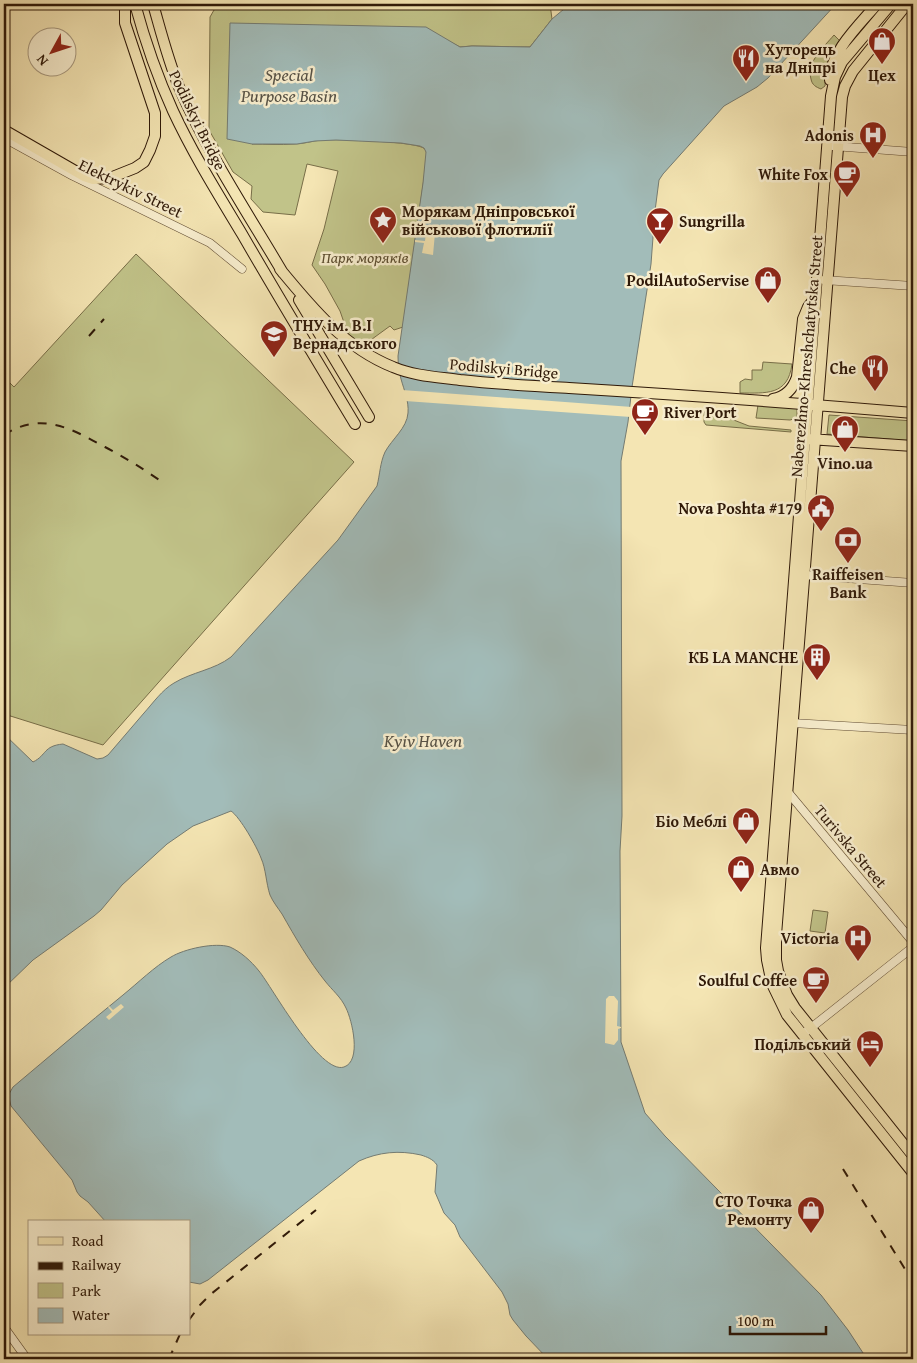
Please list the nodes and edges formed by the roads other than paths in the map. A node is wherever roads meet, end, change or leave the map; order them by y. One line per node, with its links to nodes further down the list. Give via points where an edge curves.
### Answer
1 (126, 4): 8 (main road, via 125,23 155,113 155,136 144,162 115,177 84,176)
2 (135, 4): 22 (main road, Podilskyi Bridge, via 174,113)
3 (153, 4): 14 (main road, Podilskyi Bridge, via 178,86 198,128)
4 (876, 4): 7 (main road, via 835,58 830,76)
5 (891, 4): 7 (main road, Naberezhno-Khreshchatytska Street, via 842,62)
6 (907, 4): 11 (main road, Naberezhno-Khreshchatytska Street, via 844,86)
7 (831, 96): 10 (main road, Naberezhno-Khreshchatytska Street)
8 (4, 130)
9 (4, 138): 13 (street, Elektrykiv Street, via 73,176 210,243)
10 (826, 146): 11 (street); 15 (main road, Naberezhno-Khreshchatytska Street)
11 (838, 146): 12 (street); 15 (main road, Naberezhno-Khreshchatytska Street)
12 (913, 152)
13 (242, 269)
14 (280, 269): 18 (main road, Podilskyi Bridge, via 308,303 346,339 379,361 412,373 487,382); 21 (main road, Podilskyi Bridge)
15 (822, 280): 16 (street); 17 (main road, Naberezhno-Khreshchatytska Street); 19 (main road, Naberezhno-Khreshchatytska Street)
16 (913, 286)
17 (816, 298): 18 (main road, via 803,319 792,389 784,396); 19 (main road, Naberezhno-Khreshchatytska Street)
18 (764, 401): 19 (main road, Podilskyi Bridge)
19 (812, 404): 20 (main road, Podilskyi Bridge); 23 (main road, Naberezhno-Khreshchatytska Street)
20 (913, 413)
21 (370, 417)
22 (355, 424)
23 (810, 439): 24 (main road); 25 (main road, Naberezhno-Khreshchatytska Street); 29 (main road, Naberezhno-Khreshchatytska Street)
24 (913, 446)
25 (804, 575): 26 (street); 27 (main road, Naberezhno-Khreshchatytska Street)
26 (913, 583)
27 (792, 723): 28 (street); 29 (main road, Naberezhno-Khreshchatytska Street)
28 (913, 730)
29 (782, 790): 30 (street, Turivska Street); 32 (main road, via 776,960 787,995)
30 (913, 942)
31 (913, 947): 32 (street)
32 (807, 1032): 33 (main road); 34 (main road)
33 (913, 1156)
34 (913, 1173)
35 (4, 1327): 36 (street)
36 (27, 1359)

